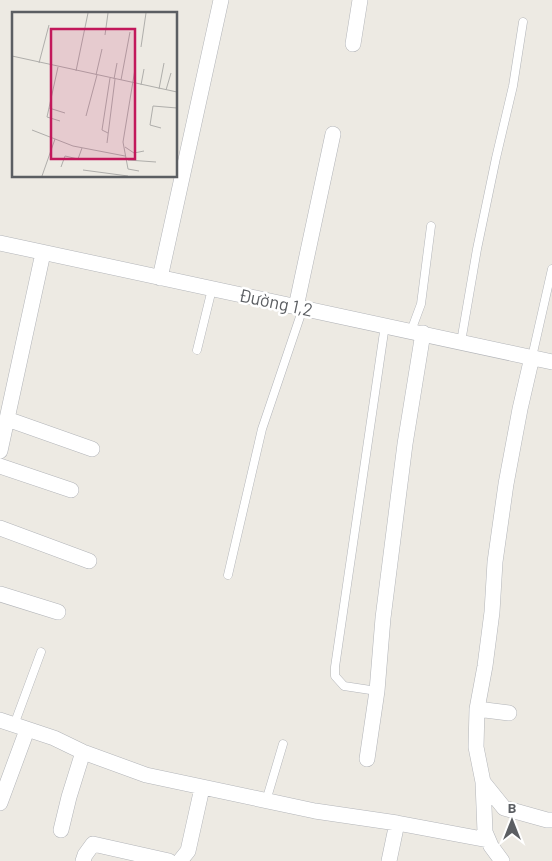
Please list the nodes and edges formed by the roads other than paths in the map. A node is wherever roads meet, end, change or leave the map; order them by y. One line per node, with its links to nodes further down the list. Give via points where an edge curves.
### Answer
1 (222, 0): 10 (street)
2 (360, 0): 4 (street)
3 (523, 22): 15 (lane)
4 (353, 44)
5 (333, 134): 12 (street)
6 (431, 226): 14 (lane)
7 (0, 243): 8 (street, Đường 1,2)
8 (44, 253): 10 (street, Đường 1,2); 19 (street)
9 (552, 269): 17 (lane)
10 (160, 278): 11 (street, Đường 1,2)
11 (212, 289): 12 (street, Đường 1,2); 16 (lane)
12 (300, 307): 13 (street, Đường 1,2); 26 (lane, via 262,429)
13 (385, 325): 14 (street, Đường 1,2); 30 (lane, via 335,667 335,676 344,686)
14 (417, 332): 15 (street, Đường 1,2); 30 (street, via 383,618)
15 (461, 342): 17 (street, Đường 1,2)
16 (198, 350)
17 (532, 357): 18 (street, Đường 1,2); 31 (street, via 506,484 486,666)
18 (552, 362)
19 (7, 419): 20 (street); 21 (street)
20 (92, 449)
21 (0, 451)
22 (0, 466): 23 (street)
23 (71, 490)
24 (0, 528): 25 (street)
25 (89, 560)
26 (228, 575)
27 (0, 594): 28 (street)
28 (58, 612)
29 (41, 652): 34 (lane)
30 (378, 692): 37 (street)
31 (477, 709): 32 (street); 38 (street, via 476,747)
32 (509, 713)
33 (0, 720): 34 (street)
34 (21, 728): 36 (street); 41 (street)
35 (283, 744): 40 (lane)
36 (84, 752): 39 (street, via 146,775); 44 (street)
37 (368, 759)
38 (483, 782): 42 (street, via 504,808); 45 (street)
39 (202, 788): 40 (street); 48 (street, via 188,851)
40 (266, 801): 43 (street)
41 (0, 803)
42 (552, 820)
43 (397, 823): 45 (street); 49 (street)
44 (61, 830)
45 (488, 840): 50 (street)
46 (83, 861): 47 (street, via 93,844)
47 (169, 861)
48 (180, 861)
49 (389, 861)
50 (502, 861)

